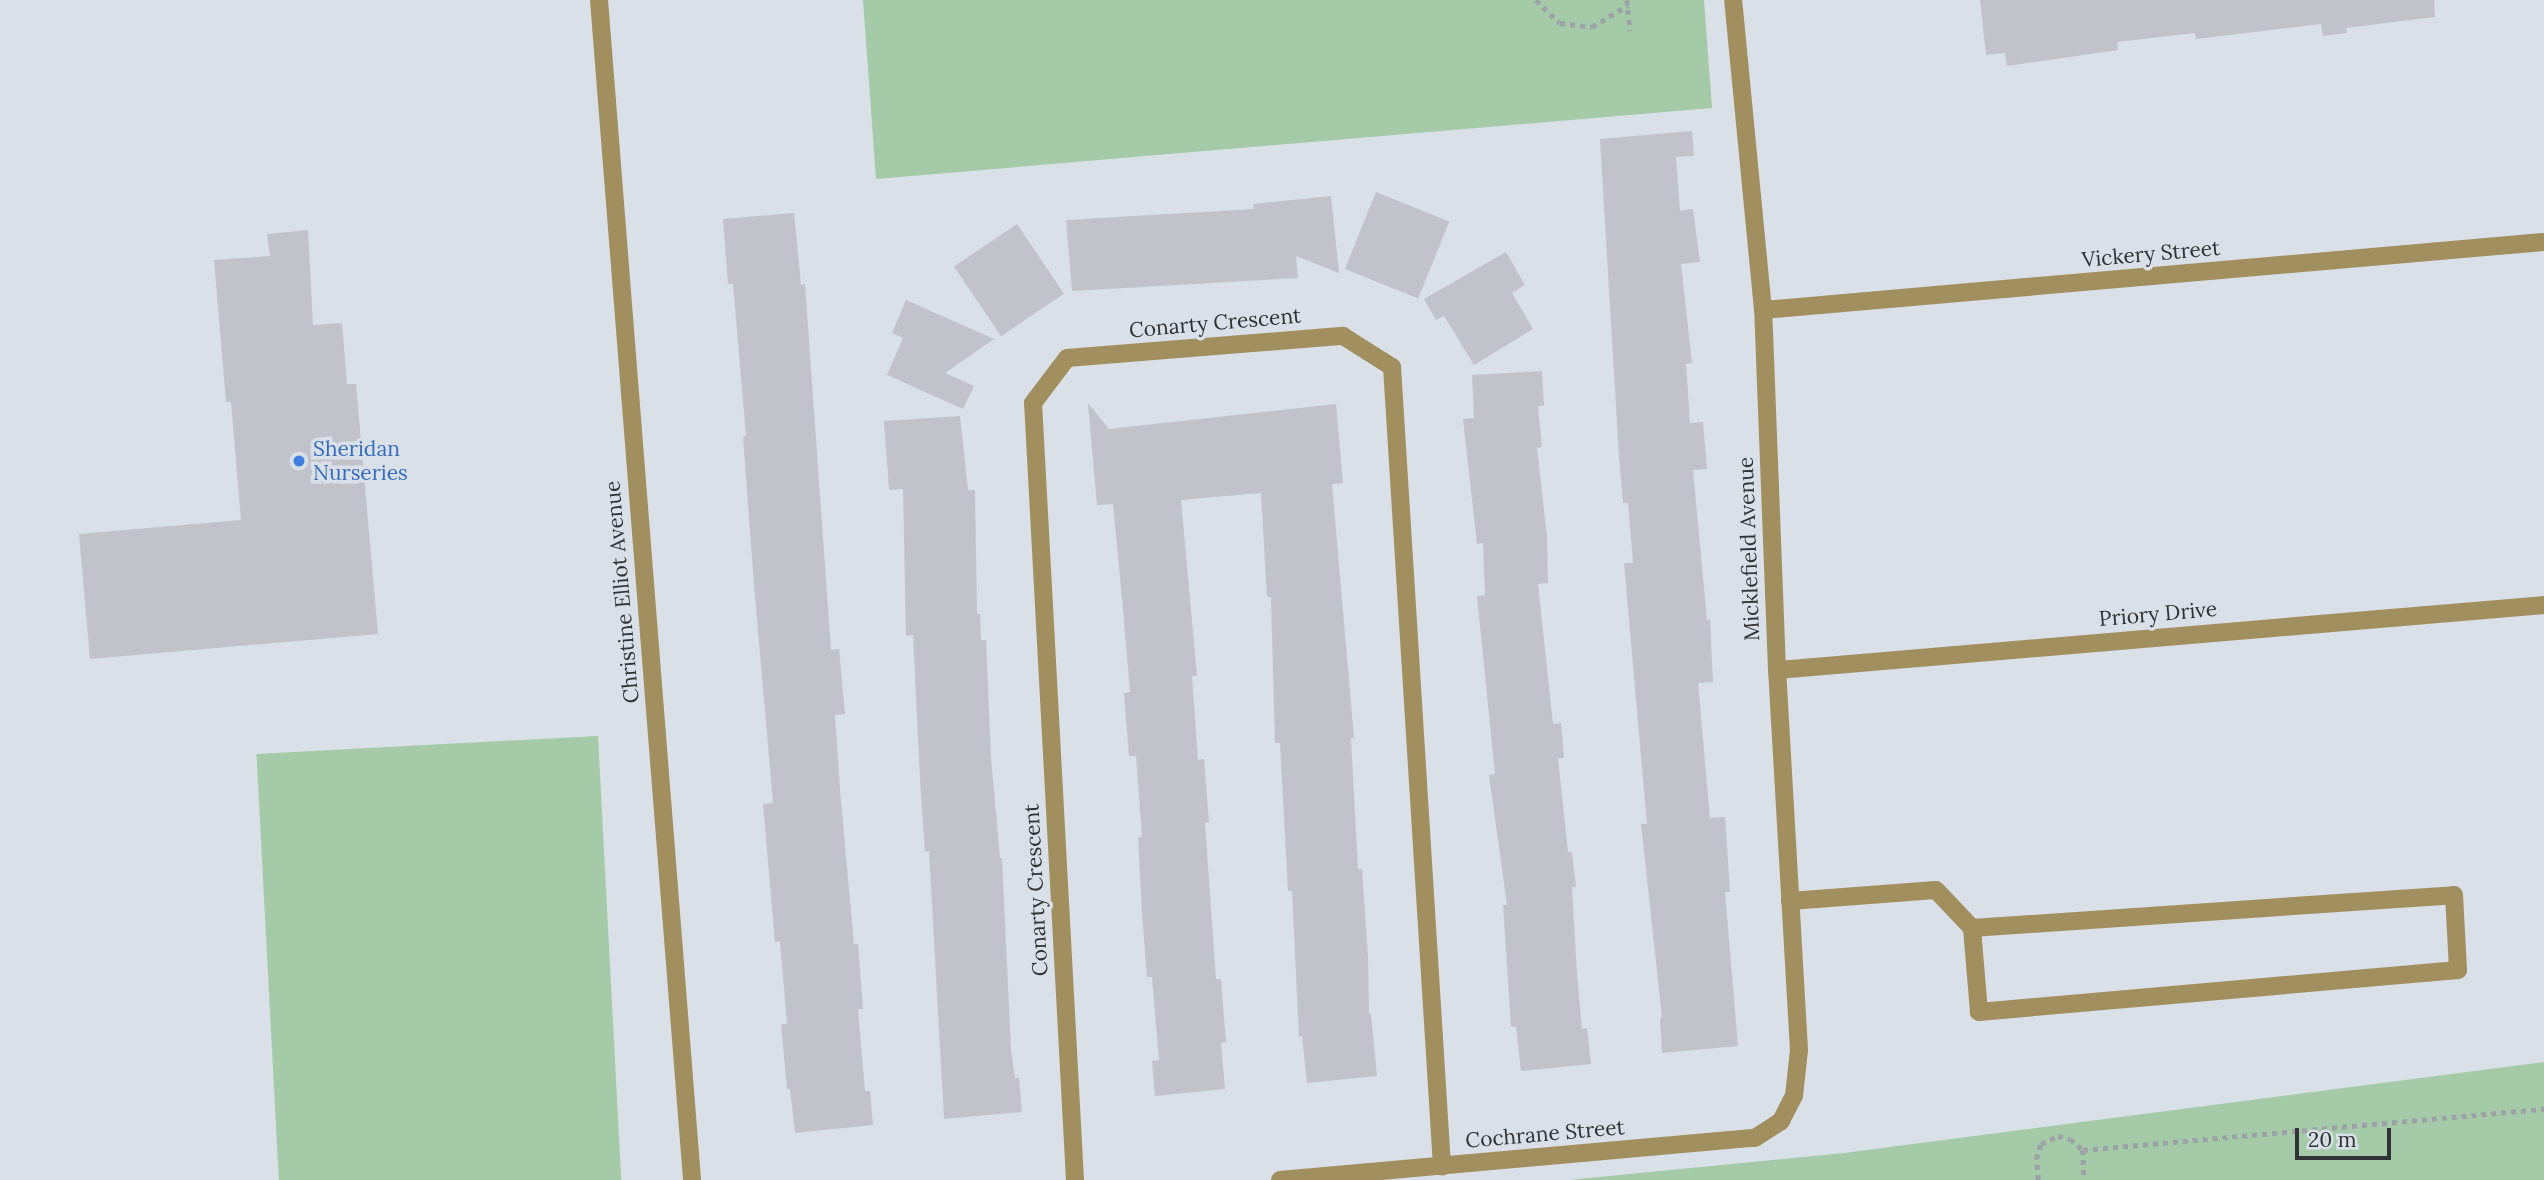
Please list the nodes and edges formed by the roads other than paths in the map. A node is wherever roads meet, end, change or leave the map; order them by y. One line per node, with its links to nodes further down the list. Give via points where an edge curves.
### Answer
1 (598, 0): 11 (street, Christine Elliot Avenue)
2 (1733, 0): 4 (street, Micklefield Avenue)
3 (2544, 242): 4 (street, Vickery Street)
4 (1763, 310): 6 (street, Micklefield Avenue)
5 (2544, 605): 6 (street, Priory Drive)
6 (1777, 670): 7 (street, Micklefield Avenue)
7 (1790, 901): 8 (street, via 1936,890); 9 (street, Micklefield Avenue, via 1799,1050)
8 (1972, 928): 8 (street, via 2454,895 2458,971 1979,1013)
9 (1794, 1096): 10 (street, Cochrane Street, via 1781,1121 1755,1138)
10 (1442, 1166): 12 (street, Conarty Crescent, via 1392,367 1343,336 1067,358 1033,403); 13 (street, Cochrane Street)
11 (692, 1180)
12 (1075, 1180)
13 (1280, 1180)

